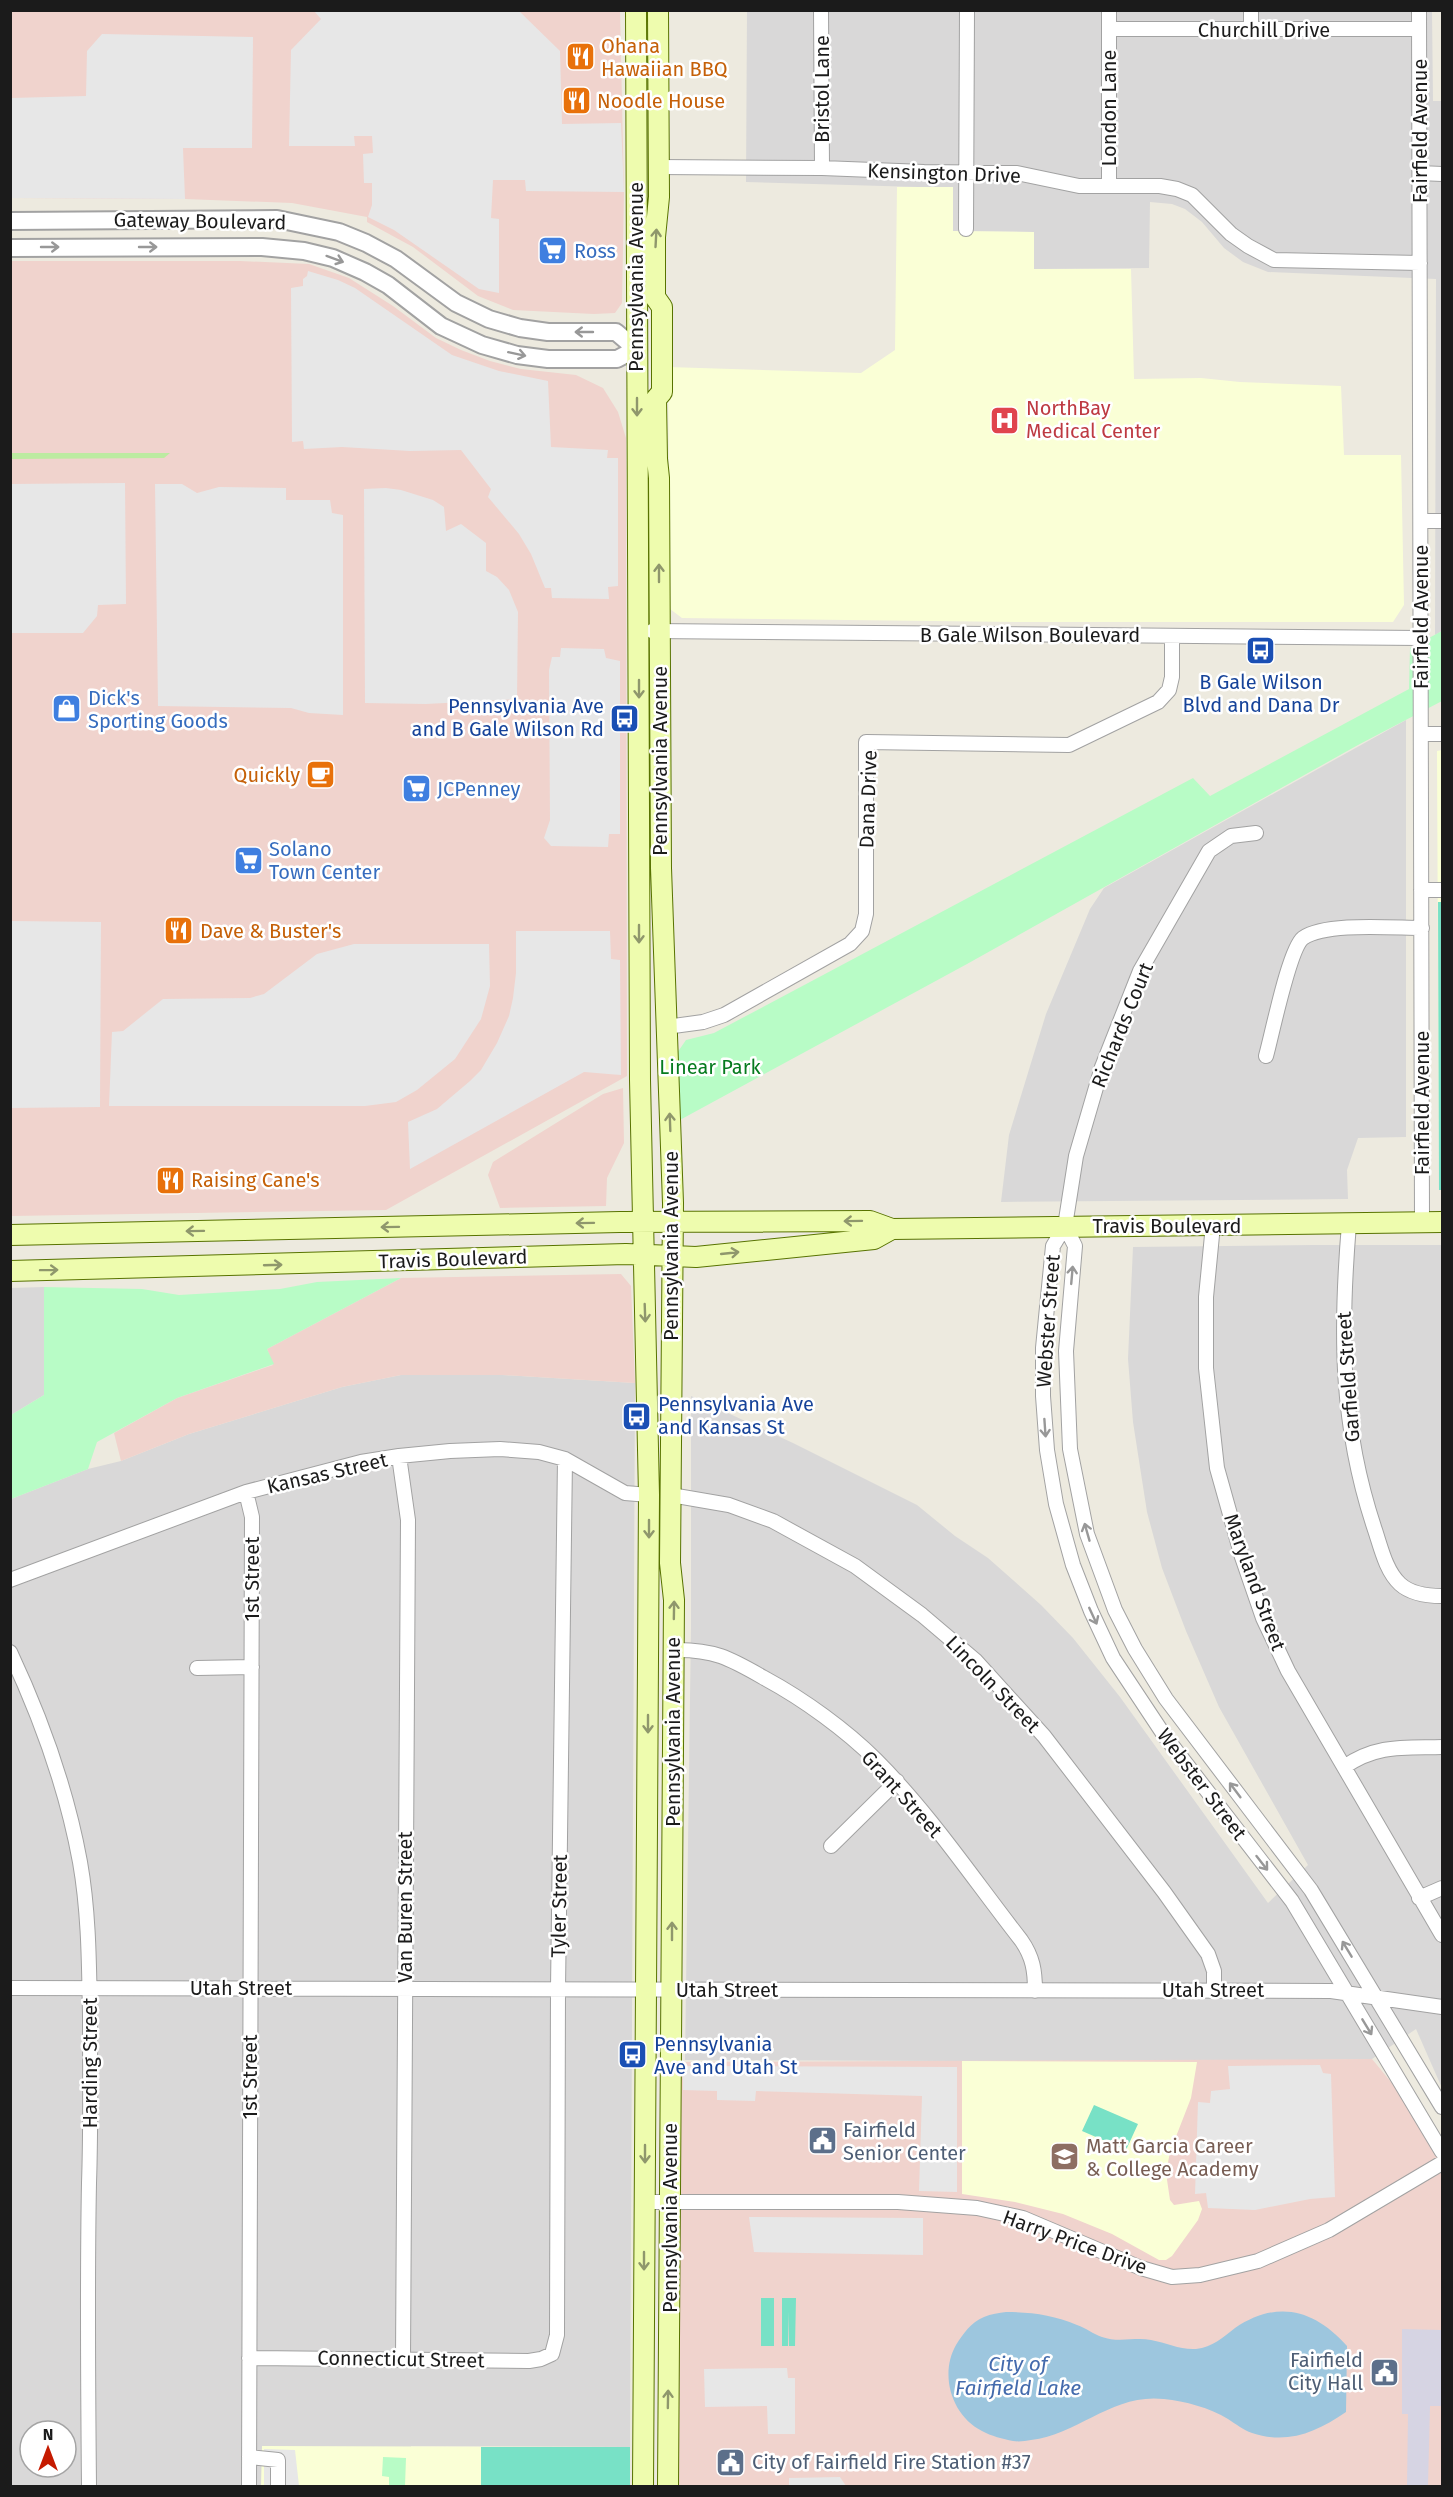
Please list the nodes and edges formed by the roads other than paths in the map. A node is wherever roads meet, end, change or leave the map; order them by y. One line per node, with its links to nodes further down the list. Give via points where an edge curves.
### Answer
1 (636, 10): 11 (main road, Pennsylvania Avenue)
2 (658, 10): 12 (main road, Pennsylvania Avenue)
3 (821, 10): 13 (street, Bristol Lane)
4 (967, 10): 14 (street)
5 (1109, 10): 8 (street, London Lane)
6 (1251, 10): 10 (street)
7 (1419, 10): 9 (street, Fairfield Avenue)
8 (1109, 29): 10 (street, Churchill Drive); 18 (street, London Lane)
9 (1419, 29): 10 (street, Churchill Drive); 15 (street, Fairfield Avenue)
10 (1251, 30)
11 (636, 74): 12 (main road, via 646,91 647,150); 17 (main road, Pennsylvania Avenue)
12 (658, 167): 13 (street, Kensington Drive); 17 (main road); 23 (main road, Pennsylvania Avenue, one-way to 12)
13 (822, 168): 14 (street, Kensington Drive)
14 (966, 173): 18 (street, Kensington Drive, via 1017,174 1079,186); 20 (street)
15 (1420, 173): 16 (street); 22 (street, Fairfield Avenue)
16 (1443, 174)
17 (636, 185): 24 (main road, Pennsylvania Avenue)
18 (1109, 186): 22 (street, Kensington Drive, via 1160,186 1192,195 1231,234 1274,260)
19 (10, 221): 24 (street, Gateway Boulevard, one-way to 19, via 616,332 548,332 489,319 456,303 396,259 366,243 313,225 277,219)
20 (966, 229)
21 (10, 248): 24 (street, Gateway Boulevard, one-way to 24, via 303,250 365,272 441,326 482,345 548,359 617,358)
22 (1420, 262): 26 (street, Fairfield Avenue)
23 (655, 297): 24 (main road, via 650,308 650,333); 25 (main road, Pennsylvania Avenue, via 662,308 662,392)
24 (636, 349): 25 (main road, via 649,363 650,392); 28 (main road, Pennsylvania Avenue, one-way to 28)
25 (657, 399): 29 (main road, Pennsylvania Avenue, one-way to 25)
26 (1421, 520): 27 (street); 31 (street, Fairfield Avenue)
27 (1443, 521)
28 (638, 630): 29 (street, B Gale Wilson Boulevard); 40 (main road, Pennsylvania Avenue, one-way to 40)
29 (660, 632): 30 (street, B Gale Wilson Boulevard); 38 (main road, Pennsylvania Avenue)
30 (1172, 636): 31 (street, B Gale Wilson Boulevard); 38 (street, Dana Drive, via 1172,677 1169,690 1158,702 1069,745 866,742 866,914 862,930 850,944 724,1016)
31 (1421, 638): 32 (street, Fairfield Avenue)
32 (1421, 734): 33 (street); 35 (street, Fairfield Avenue)
33 (1443, 734)
34 (1256, 833): 46 (street, Richards Court, via 1231,836 1209,851 1140,971 1102,1066 1076,1156)
35 (1421, 890): 36 (street); 37 (street, Fairfield Avenue)
36 (1443, 890)
37 (1422, 928): 39 (street, via 1339,928 1317,931 1301,939 1292,957); 42 (street, Fairfield Avenue)
38 (666, 1027): 41 (main road, Pennsylvania Avenue, one-way to 38)
39 (1266, 1056)
40 (643, 1222): 41 (main road, Travis Boulevard); 48 (main road, Travis Boulevard, one-way to 48); 49 (main road, Pennsylvania Avenue)
41 (672, 1222): 47 (main road, Travis Boulevard, one-way to 41, via 870,1221); 50 (main road, Pennsylvania Avenue)
42 (1422, 1222): 43 (main road, Travis Boulevard); 44 (main road, Travis Boulevard)
43 (1443, 1222)
44 (1349, 1224): 45 (main road, Travis Boulevard); 58 (street, Garfield Street, via 1343,1298 1346,1399 1365,1500 1388,1568 1400,1584 1415,1593)
45 (1213, 1225): 46 (main road, Travis Boulevard); 64 (street, Maryland Street, via 1206,1297 1206,1368 1217,1468 1263,1618 1288,1671)
46 (1065, 1227): 47 (main road, Travis Boulevard); 79 (street, Webster Street, one-way to 79, via 1053,1246 1043,1348 1043,1396 1056,1504 1073,1565 1113,1658 1144,1707 1292,1901); 80 (street, Webster Street, one-way to 46, via 1311,1890 1166,1699 1135,1649 1102,1578 1079,1501 1070,1449 1066,1351 1075,1246)
47 (892, 1229): 50 (main road, Travis Boulevard, one-way to 47, via 696,1257 874,1239)
48 (10, 1235)
49 (644, 1255): 50 (main road, Travis Boulevard); 51 (main road, Travis Boulevard, one-way to 49); 55 (main road, Pennsylvania Avenue, one-way to 55)
50 (672, 1256): 56 (main road, Pennsylvania Avenue)
51 (10, 1271)
52 (399, 1456): 53 (street, Kansas Street, via 500,1449); 54 (street, Kansas Street); 73 (street, Van Buren Street, via 408,1520)
53 (566, 1459): 55 (street, Kansas Street, via 625,1493); 74 (street, Tyler Street)
54 (246, 1492): 57 (street, Kansas Street); 61 (street, 1st Street, via 252,1517)
55 (649, 1495): 75 (main road, Pennsylvania Avenue, one-way to 75)
56 (671, 1495): 59 (main road, Pennsylvania Avenue, one-way to 56); 77 (street, Lincoln Street, via 729,1505 773,1521 855,1566 975,1660 1044,1736 1164,1892 1208,1954 1214,1971)
57 (10, 1580)
58 (1443, 1596)
59 (673, 1650): 65 (street, Grant Street, via 720,1654 783,1688 874,1757); 76 (main road, Pennsylvania Avenue, one-way to 59)
60 (10, 1652): 71 (street, Harding Street, via 66,1803 80,1862)
61 (252, 1667): 62 (street); 72 (street, 1st Street)
62 (197, 1668)
63 (1443, 1747): 64 (street, via 1379,1750)
64 (1344, 1767): 68 (street, Maryland Street)
65 (897, 1781): 66 (street); 78 (street, Grant Street, via 1029,1952)
66 (831, 1846)
67 (1443, 1888): 68 (street)
68 (1419, 1898): 69 (street, Maryland Street)
69 (1443, 1935)
70 (10, 1988): 71 (street, Utah Street)
71 (89, 1988): 72 (street, Utah Street); 91 (street, Harding Street)
72 (250, 1988): 73 (street, Utah Street); 88 (street, 1st Street)
73 (405, 1988): 74 (street, Utah Street); 89 (street, Van Buren Street)
74 (558, 1989): 75 (street, Utah Street); 87 (street, Tyler Street, via 557,2335)
75 (646, 1989): 76 (street, Utah Street); 85 (main road, Pennsylvania Avenue, one-way to 85)
76 (672, 1990): 78 (street, Utah Street); 86 (main road, Pennsylvania Avenue)
77 (1214, 1990): 78 (street, Utah Street); 79 (street, Utah Street)
78 (1035, 1991)
79 (1346, 1993): 80 (street, Utah Street); 83 (street, Webster Street, one-way to 83)
80 (1376, 1998): 81 (street, Utah Street); 82 (street, Webster Street)
81 (1443, 2007)
82 (1443, 2107)
83 (1443, 2152)
84 (1443, 2163): 86 (street, Harry Price Drive, via 1329,2230 1258,2261 1200,2275 1172,2277 1141,2268 1023,2218 977,2208 898,2202)
85 (645, 2202): 86 (street, Harry Price Drive); 94 (main road, Pennsylvania Avenue, one-way to 94)
86 (670, 2202): 95 (main road, Pennsylvania Avenue, one-way to 86)
87 (552, 2354): 89 (street, Connecticut Street, via 529,2361)
88 (249, 2358): 89 (street, Connecticut Street); 90 (street, 1st Street)
89 (403, 2359)
90 (249, 2457): 92 (street, 1st Street); 93 (street, via 278,2460)
91 (89, 2487)
92 (249, 2487)
93 (278, 2487)
94 (643, 2487)
95 (668, 2487)

